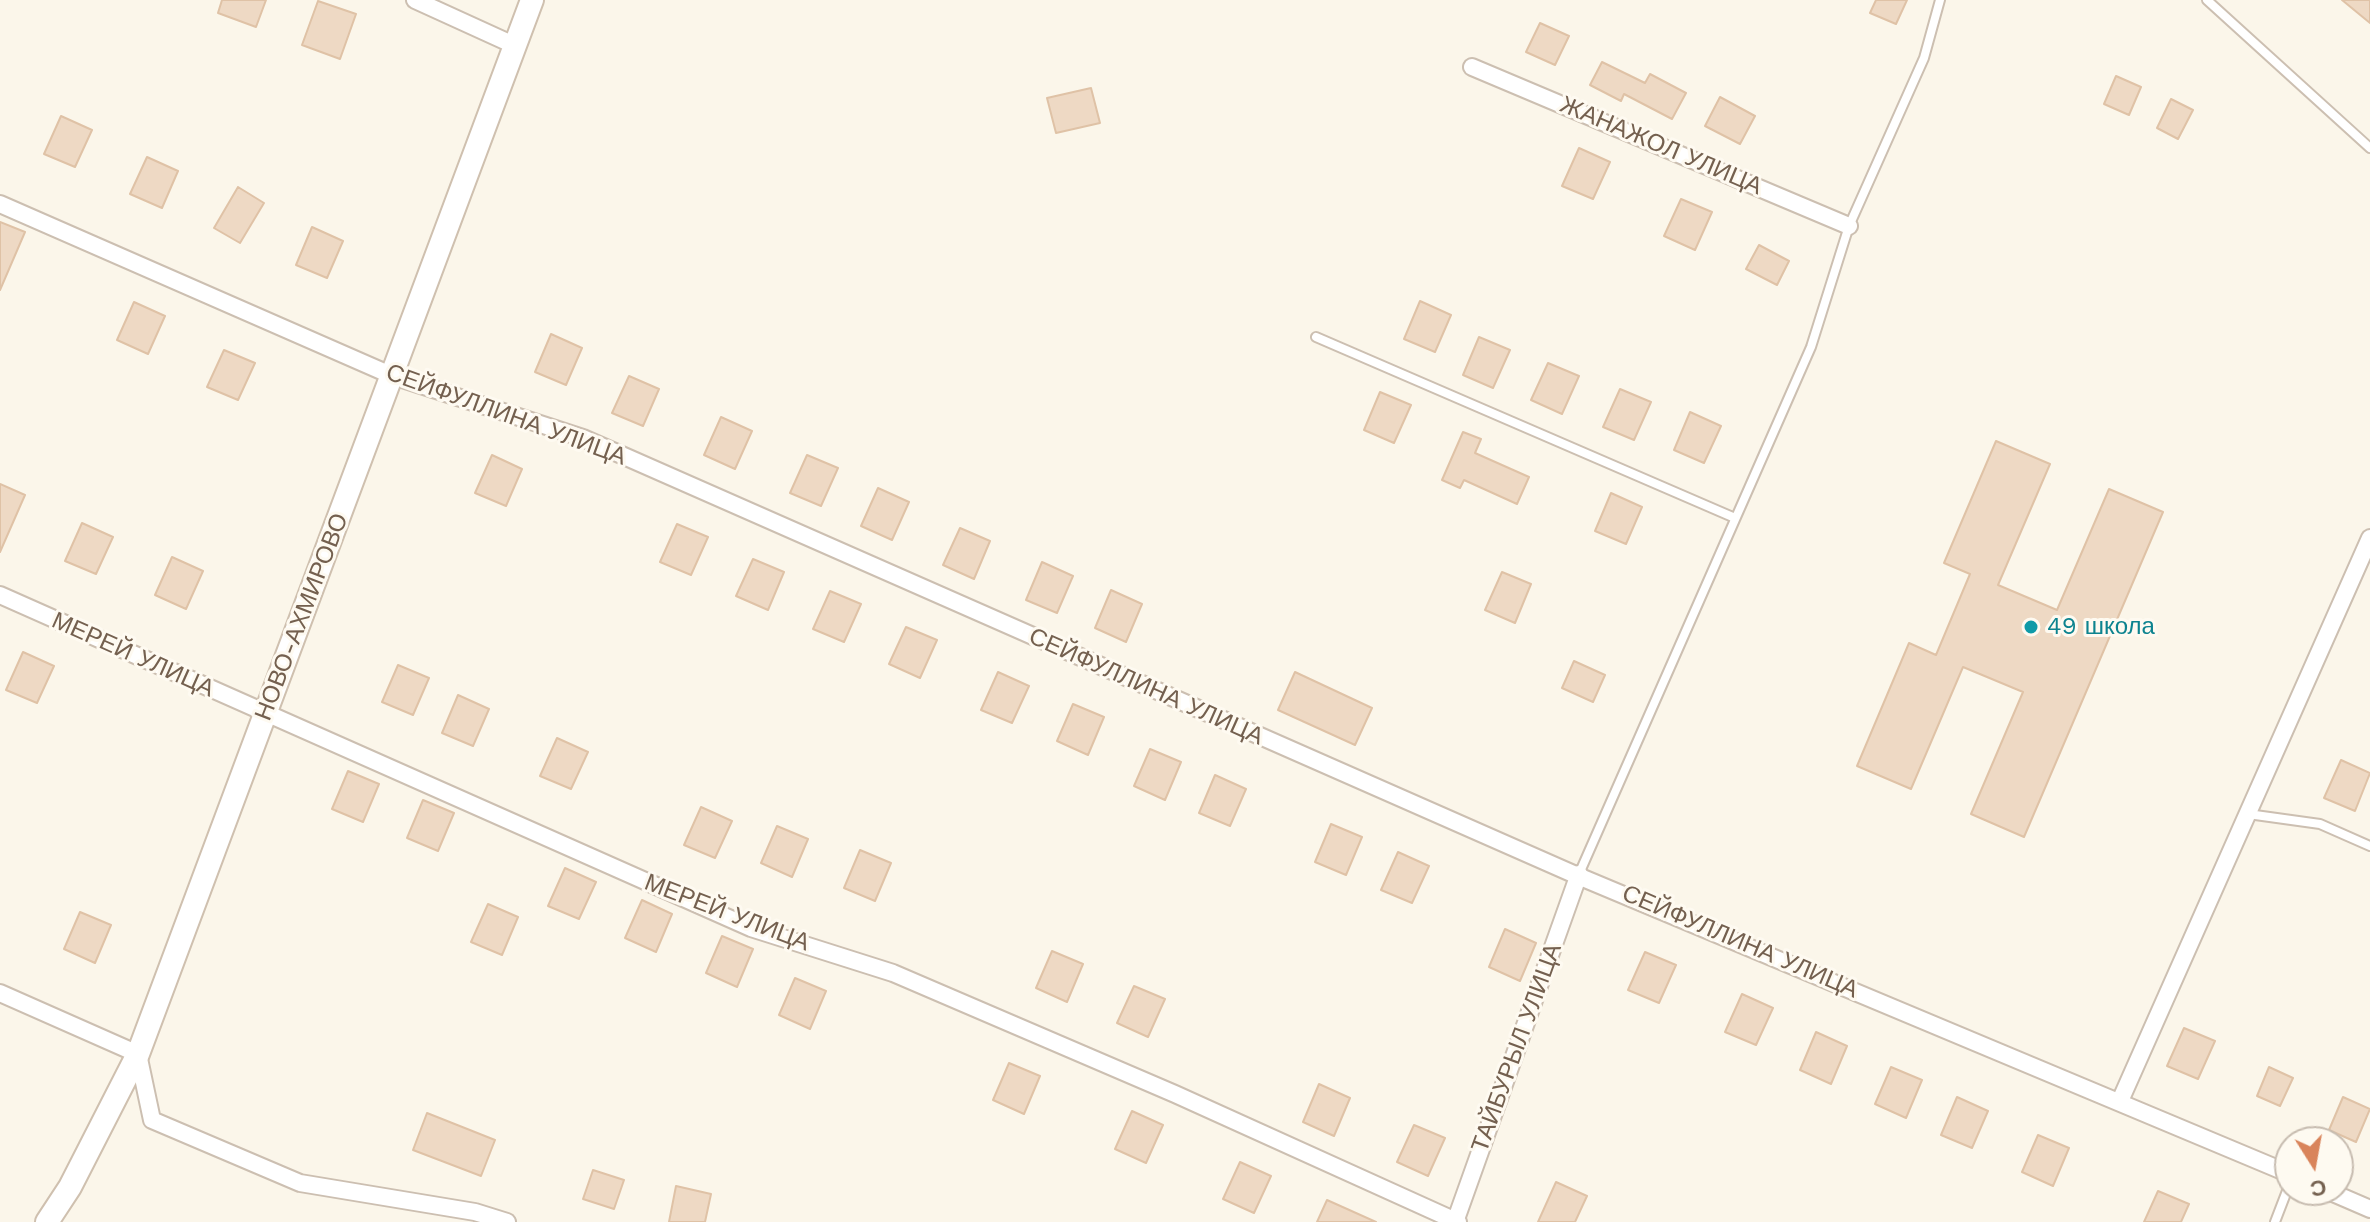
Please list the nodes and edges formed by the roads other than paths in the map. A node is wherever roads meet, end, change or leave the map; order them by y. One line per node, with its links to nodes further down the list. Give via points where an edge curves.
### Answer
1 (415, 0): 5 (street)
2 (532, 0): 5 (street, НОВО-АХМИРОВО)
3 (1940, 0): 9 (lane, via 1924,58)
4 (2207, 0): 7 (lane)
5 (516, 46): 11 (street, НОВО-АХМИРОВО)
6 (1472, 67): 9 (street, ЖАНАЖОЛ УЛИЦА)
7 (2370, 148)
8 (0, 204): 11 (street, СЕЙФУЛЛИНА УЛИЦА)
9 (1849, 226): 12 (lane, via 1811,347)
10 (1316, 337): 12 (lane)
11 (393, 376): 15 (street, НОВО-АХМИРОВО); 18 (street, СЕЙФУЛЛИНА УЛИЦА, via 583,438)
12 (1735, 518): 18 (lane)
13 (2370, 538): 16 (street)
14 (0, 595): 15 (street, МЕРЕЙ УЛИЦА)
15 (265, 715): 20 (street, НОВО-АХМИРОВО); 25 (street, МЕРЕЙ УЛИЦА, via 751,928 893,973)
16 (2247, 814): 17 (lane, via 2320,824); 21 (street)
17 (2370, 846)
18 (1579, 874): 21 (street, СЕЙФУЛЛИНА УЛИЦА); 25 (street, ТАЙБУРЫЛ УЛИЦА)
19 (0, 993): 20 (street)
20 (138, 1054): 23 (street, НОВО-АХМИРОВО); 24 (street, via 152,1120 300,1183)
21 (2120, 1101): 22 (street, СЕЙФУЛЛИНА УЛИЦА)
22 (2274, 1167)
23 (47, 1222)
24 (507, 1222)
25 (1456, 1222)

